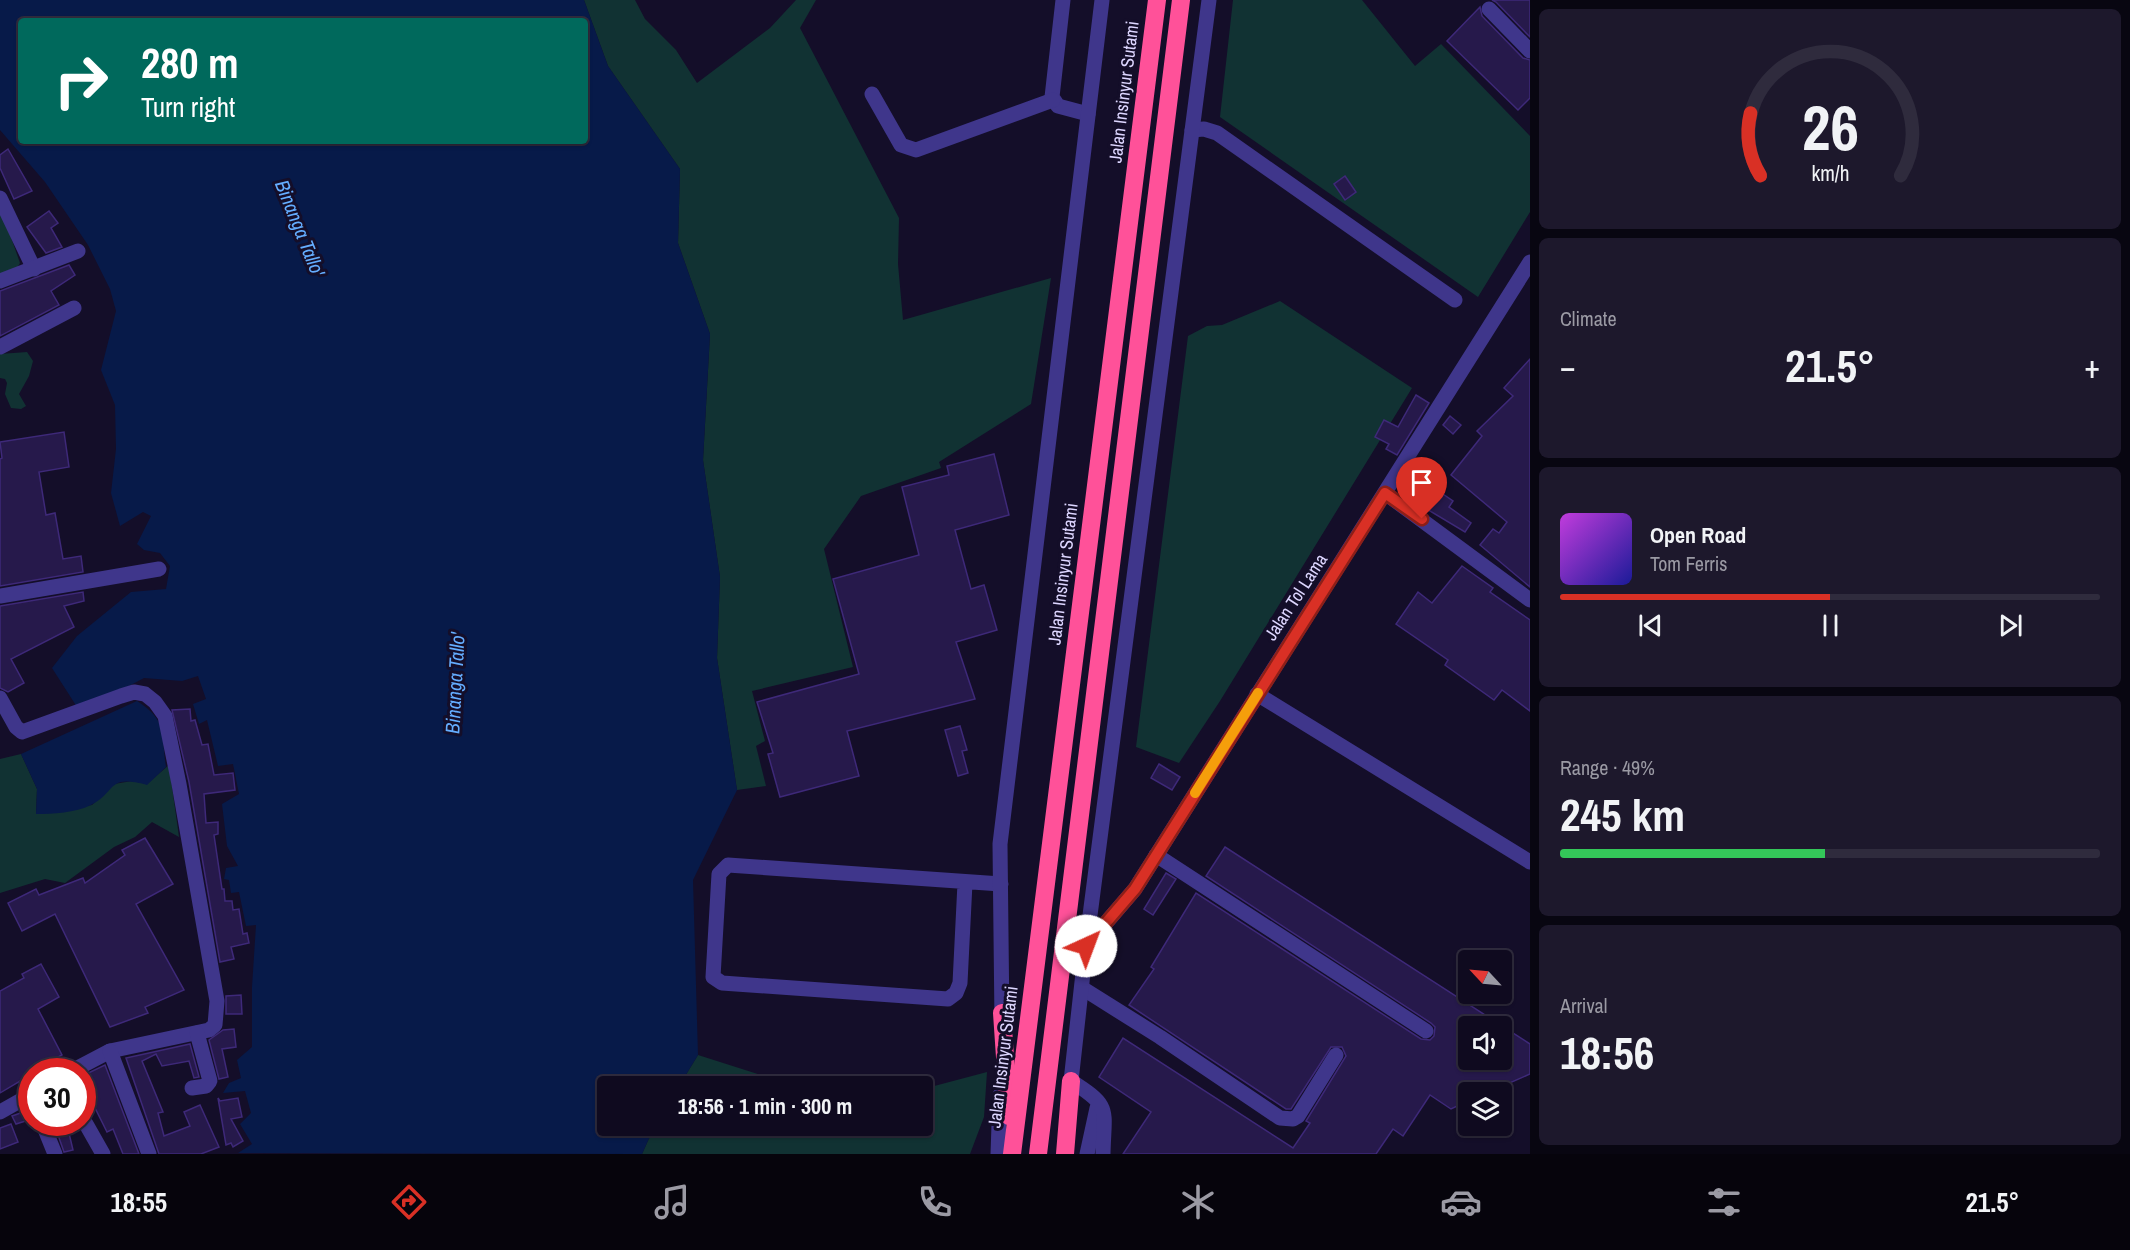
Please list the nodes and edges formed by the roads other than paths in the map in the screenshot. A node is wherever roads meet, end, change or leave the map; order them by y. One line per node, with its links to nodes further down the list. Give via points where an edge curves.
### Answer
1 (1063, 0): 9 (street)
2 (1102, 0): 10 (street)
3 (1157, 0): 51 (highway, Jalan Insinyur Sutami)
4 (1180, 0): 52 (highway)
5 (1209, 0): 11 (street)
6 (1489, 9): 7 (street)
7 (1530, 51)
8 (872, 94): 9 (street, via 901,145 916,150)
9 (1053, 100): 10 (street, via 1058,106)
10 (1088, 114): 29 (street, via 999,844)
11 (1192, 130): 17 (street, via 1217,133); 30 (street)
12 (0, 198): 15 (street)
13 (78, 251): 15 (street)
14 (1530, 262): 20 (street, Jalan Tol Lama)
15 (34, 268): 16 (street)
16 (0, 281)
17 (1455, 300)
18 (74, 308): 19 (street)
19 (0, 347)
20 (1385, 493): 23 (street); 24 (street, Jalan Tol Lama)
21 (159, 569): 22 (street)
22 (0, 596)
23 (1530, 600)
24 (1257, 694): 26 (street, Jalan Tol Lama); 27 (street)
25 (0, 698): 34 (street, via 21,732 134,692 149,696 163,711 218,1001 214,1026)
26 (1156, 855): 30 (street, Jalan Tol Lama, via 1135,889); 33 (street)
27 (1530, 862)
28 (965, 883): 28 (street, via 960,983 948,999 722,983 713,977 719,874 728,866); 29 (street)
29 (1001, 884): 32 (street)
30 (1086, 946): 31 (street)
31 (1082, 988): 36 (street, via 1280,1118 1293,1119 1302,1112); 38 (street)
32 (1002, 1013): 50 (street); 51 (highway)
33 (1426, 1031)
34 (197, 1033): 35 (street); 39 (street, via 210,1081 204,1087)
35 (110, 1051): 37 (street); 49 (street)
36 (1336, 1055)
37 (91, 1058)
38 (1071, 1081): 41 (street); 53 (highway)
39 (192, 1088)
40 (18, 1096): 42 (street)
41 (1096, 1097): 54 (street); 55 (street, via 1104,1112)
42 (0, 1100)
43 (18, 1101): 44 (street)
44 (0, 1112)
45 (48, 1136): 47 (street)
46 (93, 1136): 48 (street)
47 (55, 1154)
48 (103, 1154)
49 (149, 1154)
50 (998, 1154)
51 (1012, 1154)
52 (1038, 1154)
53 (1065, 1154)
54 (1087, 1154)
55 (1103, 1154)

